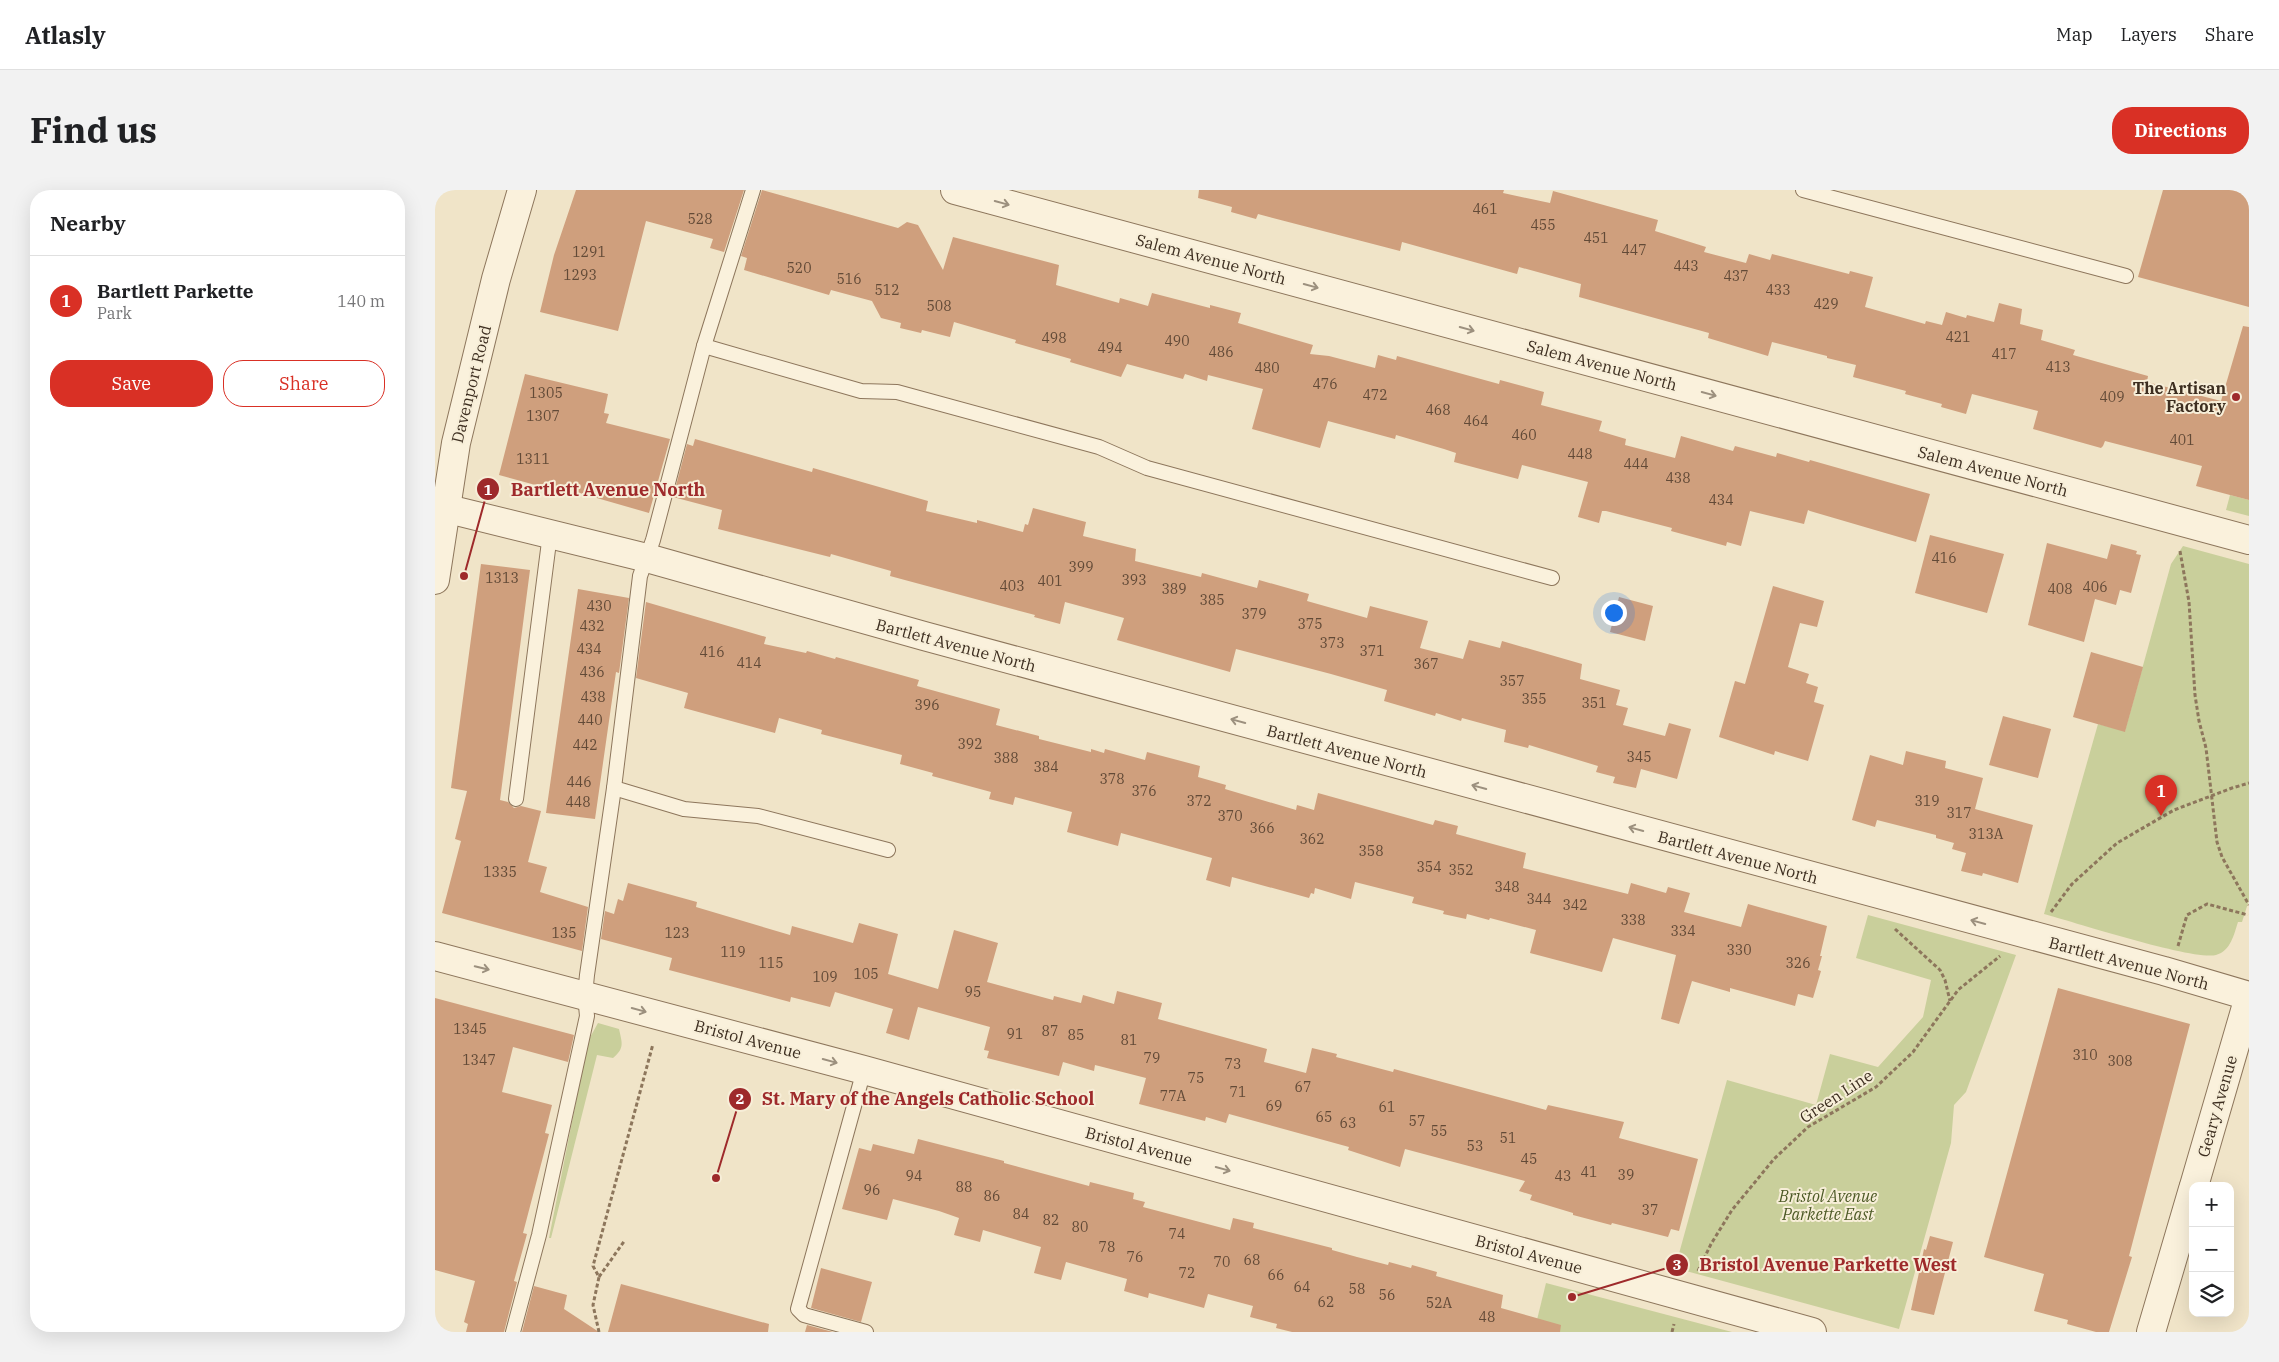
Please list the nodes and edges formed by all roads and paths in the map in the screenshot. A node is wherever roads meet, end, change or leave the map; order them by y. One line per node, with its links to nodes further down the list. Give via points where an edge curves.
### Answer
1 (522, 190): 7 (street, Davenport Road, via 456,443)
2 (753, 190): 6 (lane)
3 (955, 190): 9 (street, Salem Avenue North, one-way to 9)
4 (1803, 190): 5 (lane)
5 (2126, 276)
6 (704, 346): 11 (lane); 12 (lane, via 861,390 897,392 1099,447 1147,468)
7 (445, 508): 8 (street, Bartlett Avenue North); 13 (street, Davenport Road)
8 (550, 534): 11 (street, Bartlett Avenue North); 17 (lane)
9 (2249, 540)
10 (2179, 549): 16 (path, via 2189,602 2196,704 2206,748)
11 (647, 558): 15 (lane, via 640,576); 21 (street, Bartlett Avenue North, one-way to 11, via 924,636)
12 (1552, 578)
13 (435, 580)
14 (2249, 783): 16 (path)
15 (615, 788): 18 (lane, via 684,809 758,816); 26 (lane)
16 (2211, 797): 19 (path, via 2222,857); 21 (path, via 2173,810 2117,843 2072,884)
17 (516, 799)
18 (888, 850)
19 (2249, 905)
20 (2248, 915): 23 (path, via 2207,904 2187,915)
21 (2035, 927): 27 (street, Bartlett Avenue North)
22 (1893, 928): 28 (path, via 1940,970)
23 (2175, 954)
24 (2001, 955): 28 (path, Green Line, via 1959,990)
25 (435, 956): 26 (street, Bristol Avenue, one-way to 26)
26 (585, 995): 30 (street, Bristol Avenue, one-way to 30); 36 (lane, via 587,1016 539,1235)
27 (2249, 996): 31 (street, Geary Avenue)
28 (1950, 1002): 35 (path, Green Line, via 1913,1052 1876,1087 1808,1127 1760,1173 1732,1210)
29 (655, 1036): 34 (path, via 593,1266)
30 (864, 1070): 38 (lane, via 798,1309 804,1315); 39 (street, Bristol Avenue, one-way to 39)
31 (2194, 1182)
32 (2189, 1201): 40 (street, Geary Avenue)
33 (625, 1240): 34 (path)
34 (599, 1277): 37 (path, via 593,1305)
35 (1695, 1277)
36 (513, 1332)
37 (599, 1332)
38 (867, 1332)
39 (1812, 1332)
40 (2151, 1332)

